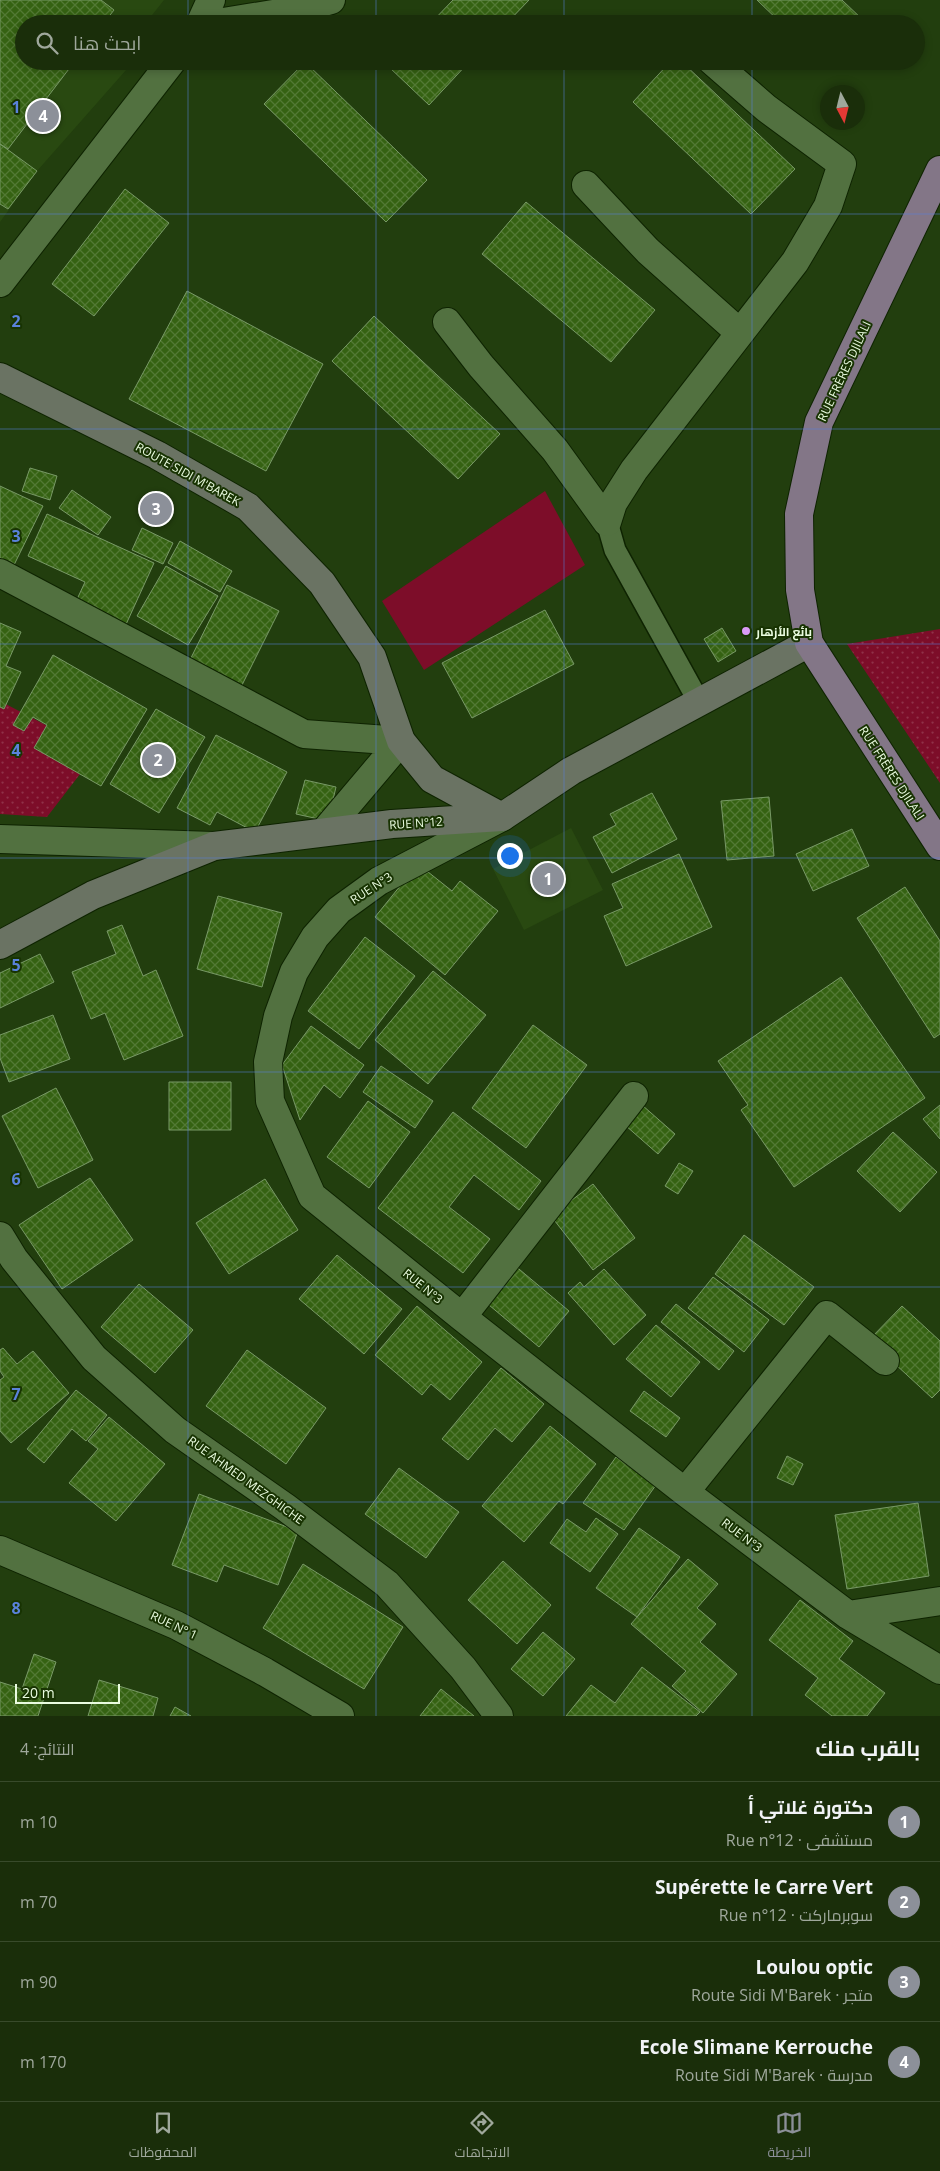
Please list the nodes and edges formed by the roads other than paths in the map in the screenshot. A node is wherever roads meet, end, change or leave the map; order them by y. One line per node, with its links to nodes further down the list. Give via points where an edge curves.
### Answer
1 (211, 0): 3 (street)
2 (331, 0): 4 (street)
3 (204, 15)
4 (267, 15)
5 (165, 70): 9 (street)
6 (722, 70): 11 (street, via 766,108 842,164 828,206 795,262)
7 (940, 170): 15 (main road, RUE FRÈRES DJILALI, via 819,422 799,514 800,590)
8 (586, 185): 11 (street, via 648,251)
9 (0, 283)
10 (447, 322): 13 (street, via 555,450)
11 (740, 333): 13 (street, via 634,470 613,503)
12 (0, 377): 17 (main road, ROUTE SIDI M'BAREK, via 157,455 248,507 322,583 372,657)
13 (607, 522): 16 (lane, via 615,550)
14 (0, 573): 17 (street, via 304,734)
15 (809, 643): 16 (main road); 22 (main road, RUE FRÈRES DJILALI)
16 (699, 702): 18 (main road, via 571,771)
17 (400, 741): 18 (main road, ROUTE SIDI M'BAREK, via 432,779); 19 (street)
18 (502, 817): 19 (main road, RUE N°12); 26 (street, RUE N°3, via 378,882 338,910 315,937 294,972 278,1016 268,1062 270,1101 312,1196)
19 (325, 831): 21 (main road, RUE N°12)
20 (0, 839): 21 (street)
21 (214, 846): 23 (main road, RUE N°12, via 93,895)
22 (940, 846)
23 (0, 944)
24 (634, 1096): 26 (street)
25 (0, 1236): 34 (street, RUE AHMED MEZGHICHE, via 94,1358 175,1430 387,1584 463,1668)
26 (462, 1317): 28 (street, RUE N°3)
27 (886, 1361): 28 (street, via 827,1315)
28 (685, 1492): 31 (street, RUE N°3)
29 (0, 1550): 33 (street, RUE N° 1, via 176,1625)
30 (940, 1601): 31 (street)
31 (848, 1615): 32 (street, RUE N°3)
32 (940, 1670)
33 (340, 1716)
34 (499, 1716)

